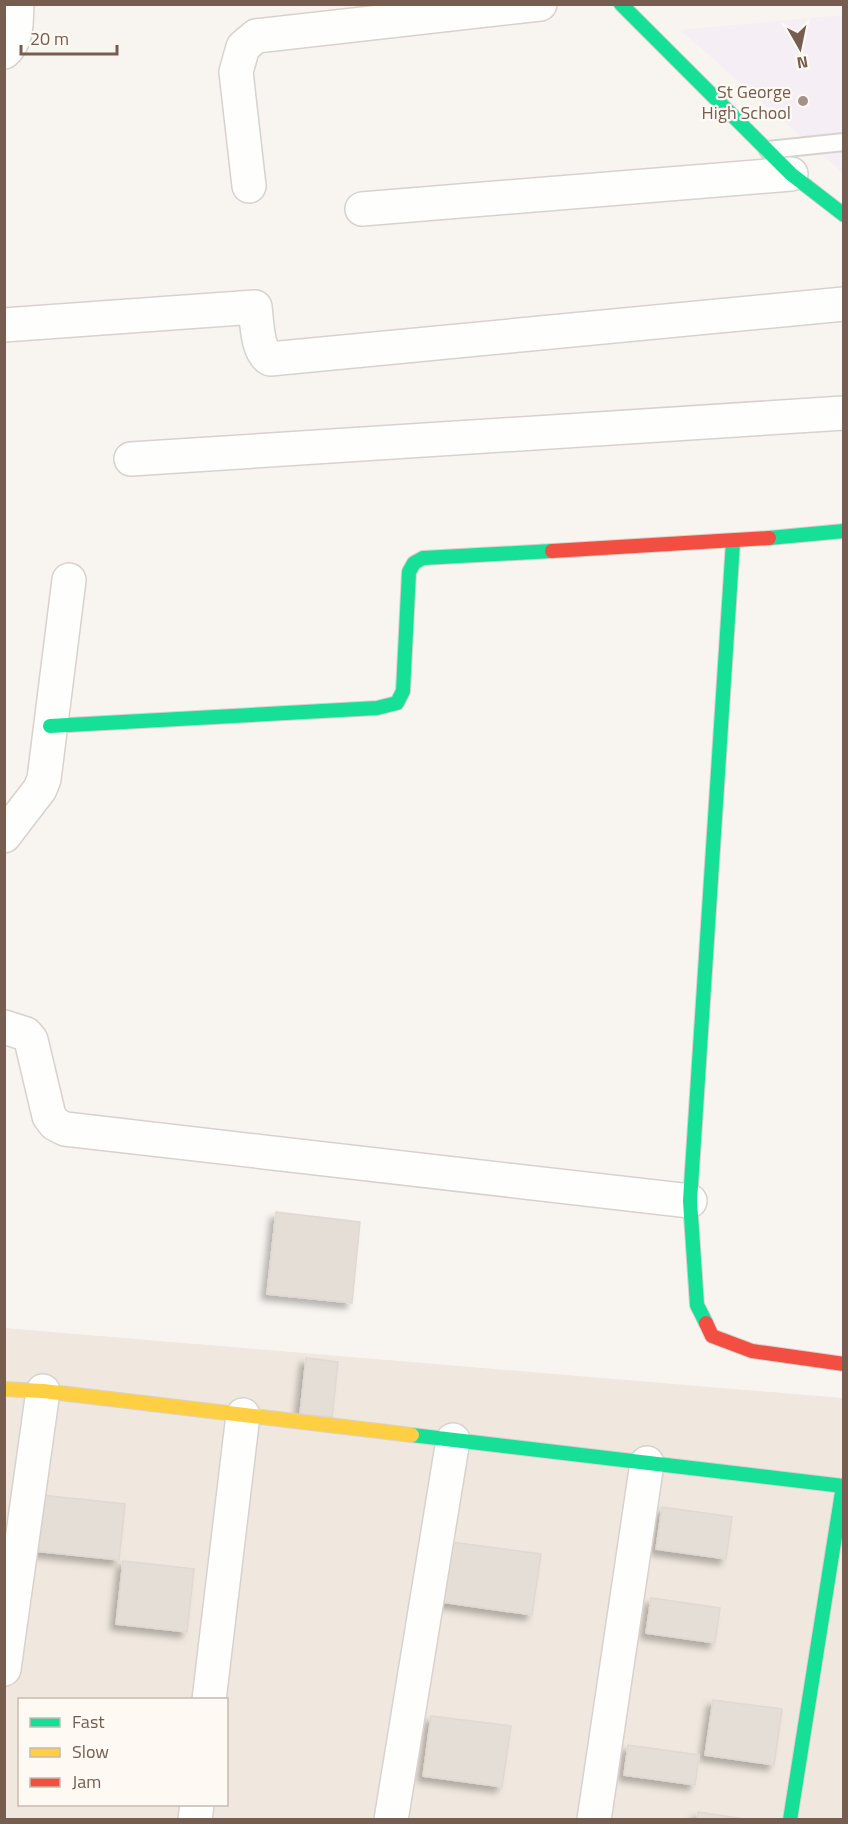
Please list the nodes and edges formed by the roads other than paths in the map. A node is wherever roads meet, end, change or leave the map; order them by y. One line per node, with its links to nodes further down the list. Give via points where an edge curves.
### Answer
1 (16, 4): 4 (street, via 11,47)
2 (540, 4): 8 (street, via 256,36 243,47 236,72)
3 (621, 4): 6 (street)
4 (4, 52)
5 (843, 142): 6 (lane)
6 (767, 150): 7 (street)
7 (791, 174): 9 (street); 10 (street)
8 (249, 186)
9 (362, 209)
10 (843, 215)
11 (843, 304): 12 (street, via 270,359 262,349 255,307)
12 (4, 325)
13 (843, 412): 14 (street)
14 (131, 459)
15 (843, 531): 16 (street)
16 (733, 542): 18 (street, via 423,558 409,572 403,691 397,703); 21 (street)
17 (69, 580): 18 (street)
18 (50, 726): 19 (street, via 40,789)
19 (4, 836)
20 (4, 1027): 21 (street, via 26,1034 31,1040 50,1116 54,1124 65,1129)
21 (690, 1201): 22 (street, via 697,1305 712,1336 752,1351)
22 (843, 1364)
23 (4, 1389): 24 (street)
24 (43, 1391): 25 (street); 28 (street)
25 (243, 1415): 26 (street); 29 (street)
26 (453, 1440): 27 (street); 30 (street)
27 (647, 1463): 31 (street); 32 (street, via 843,1486)
28 (4, 1669)
29 (209, 1698)
30 (391, 1820)
31 (594, 1820)
32 (790, 1820)

